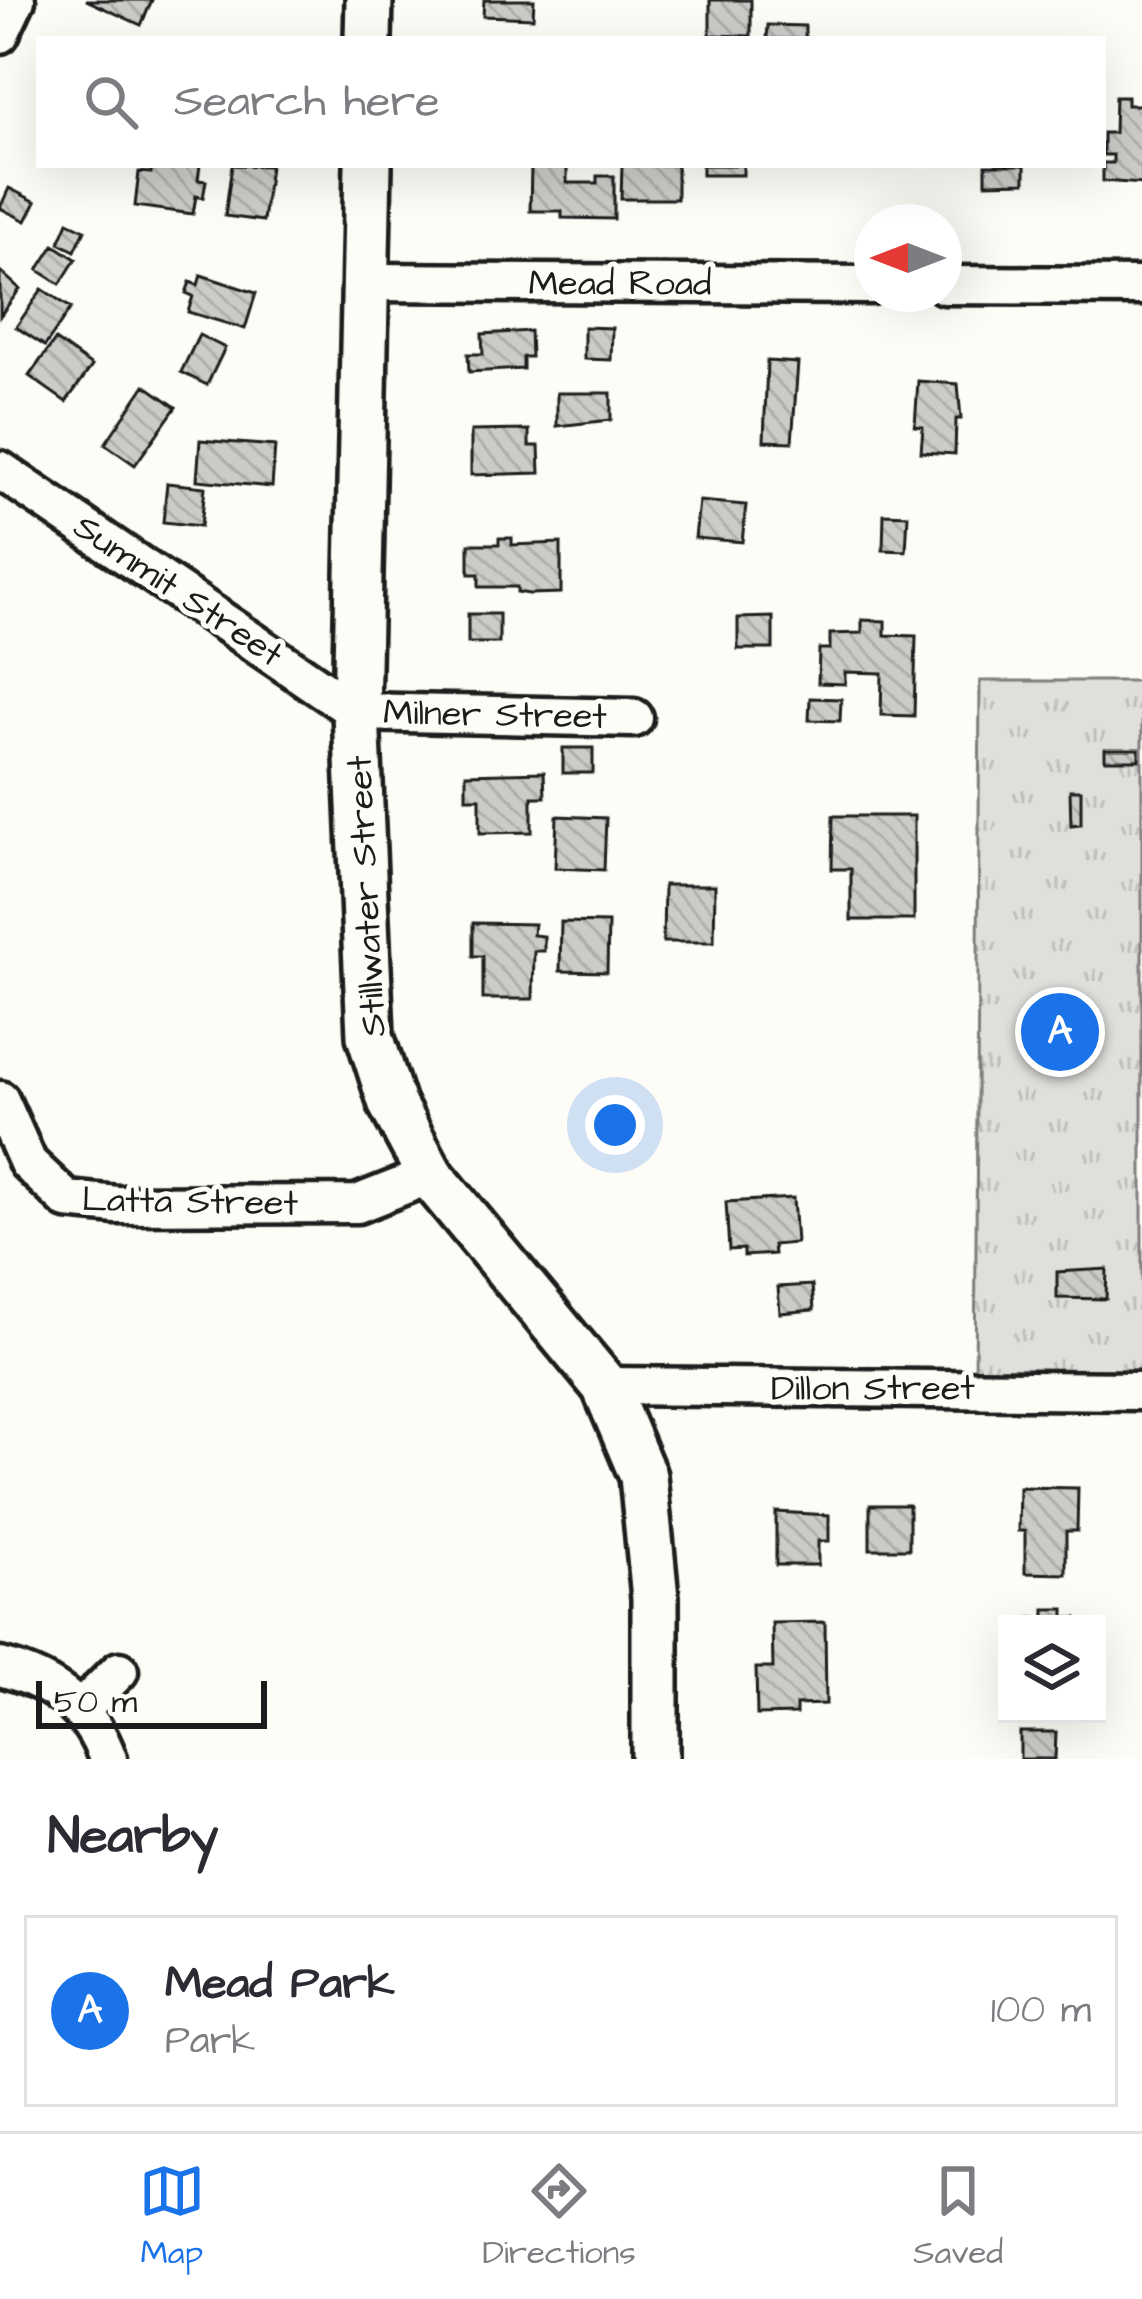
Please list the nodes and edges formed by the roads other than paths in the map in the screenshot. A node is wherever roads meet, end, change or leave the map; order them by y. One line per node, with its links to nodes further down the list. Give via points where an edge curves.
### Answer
1 (16, 0): 3 (street)
2 (369, 0): 4 (street)
3 (0, 34)
4 (368, 36)
5 (368, 168): 6 (street, Stillwater Street)
6 (367, 282): 7 (street, Mead Road); 11 (street, Stillwater Street)
7 (854, 285)
8 (962, 285): 9 (street)
9 (1142, 286)
10 (0, 470): 11 (street, Summit Street)
11 (356, 712): 12 (street, Milner Street); 14 (street, Stillwater Street, via 370,1036 392,1104)
12 (634, 718)
13 (0, 1100): 14 (street, Latta Street, via 28,1163 67,1200 357,1204)
14 (430, 1175): 15 (street, Stillwater Street)
15 (605, 1386): 16 (street, Dillon Street); 21 (street, Stillwater Street, via 644,1476 655,1598)
16 (1142, 1390)
17 (0, 1666): 19 (street, via 31,1675)
18 (119, 1671): 19 (street)
19 (81, 1709): 20 (street)
20 (108, 1759)
21 (655, 1759)

